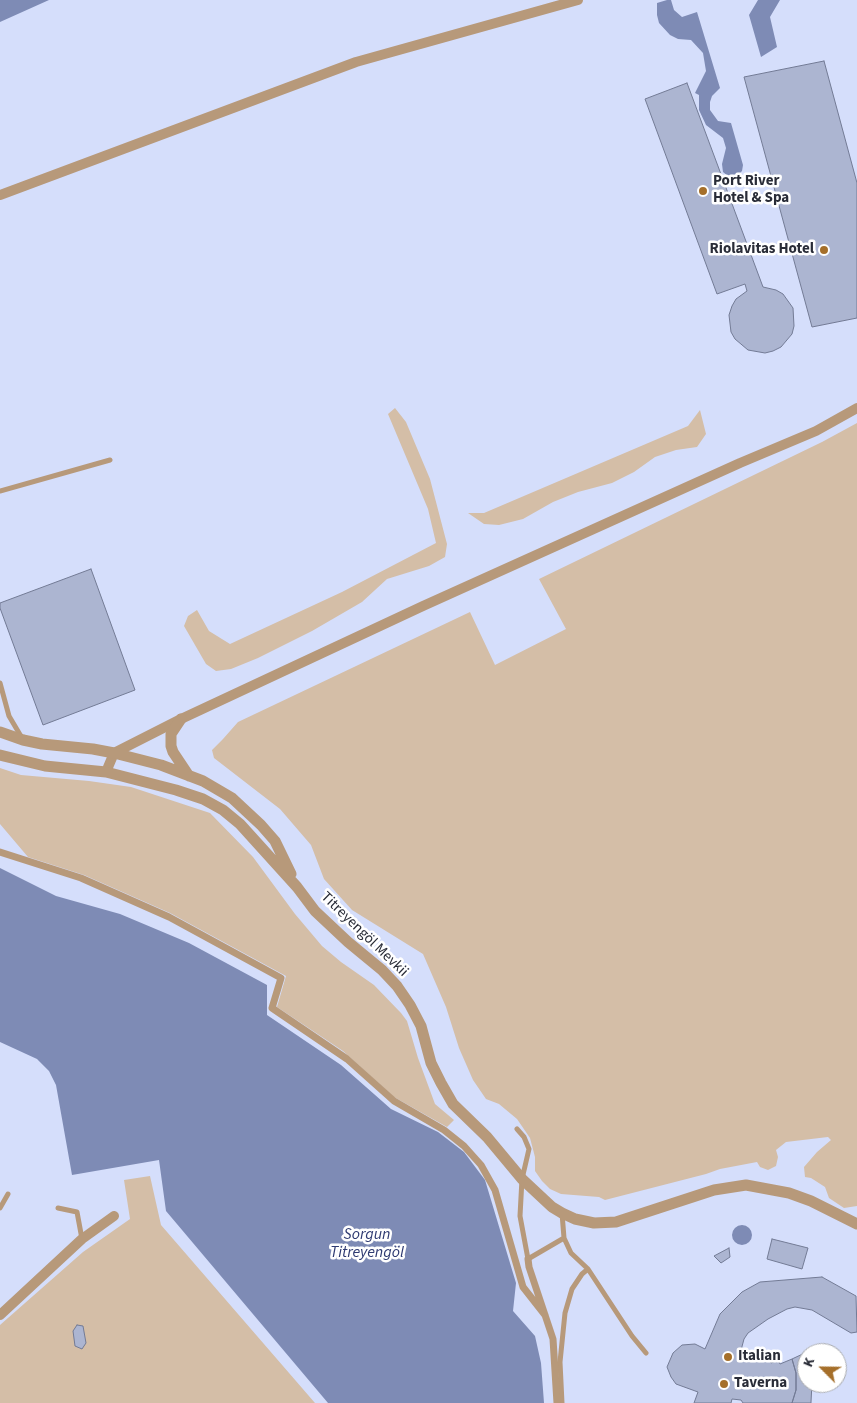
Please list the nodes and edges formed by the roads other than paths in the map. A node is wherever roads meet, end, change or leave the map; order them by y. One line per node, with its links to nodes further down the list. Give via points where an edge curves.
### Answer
1 (578, 0): 2 (street, via 356,62)
2 (0, 195)
3 (857, 408): 7 (street, via 816,431 423,606)
4 (110, 460): 5 (lane)
5 (0, 491)
6 (0, 683): 9 (lane, via 9,716)
7 (182, 719): 10 (street); 13 (street, via 171,734 171,746)
8 (0, 732): 9 (street, Titreyengöl Mevkii)
9 (23, 740): 10 (street, Titreyengöl Mevkii)
10 (114, 753): 12 (street); 13 (street, Titreyengöl Mevkii)
11 (0, 755): 12 (street, Titreyengöl Mevkii, via 46,766)
12 (106, 772): 15 (street, Titreyengöl Mevkii, via 176,790 223,810 240,824)
13 (189, 776): 15 (street, Titreyengöl Mevkii, via 216,787 261,825 275,841)
14 (0, 852): 29 (street, via 81,878 169,917 281,978 272,1008 347,1059 394,1101 444,1130 481,1165 495,1190 523,1287)
15 (297, 887): 17 (street, Titreyengöl Mevkii, via 320,916 397,986 420,1026 431,1063 453,1104)
16 (517, 1129): 17 (lane, via 529,1149)
17 (522, 1178): 21 (street, Titreyengöl Mevkii); 26 (lane, via 520,1216)
18 (8, 1194): 19 (lane)
19 (0, 1208)
20 (58, 1208): 25 (lane, via 77,1212)
21 (562, 1213): 23 (street, Titreyengöl Mevkii, via 575,1219 616,1222 714,1190 746,1184 789,1193); 24 (lane)
22 (114, 1216): 25 (street)
23 (857, 1224)
24 (564, 1238): 26 (lane); 27 (lane, via 571,1254)
25 (82, 1239): 28 (street)
26 (528, 1259): 29 (street)
27 (588, 1269): 30 (lane); 32 (lane, via 572,1289 565,1313 560,1362)
28 (0, 1315)
29 (545, 1315): 31 (street, via 553,1339)
30 (646, 1353)
31 (557, 1403)
32 (562, 1403)

